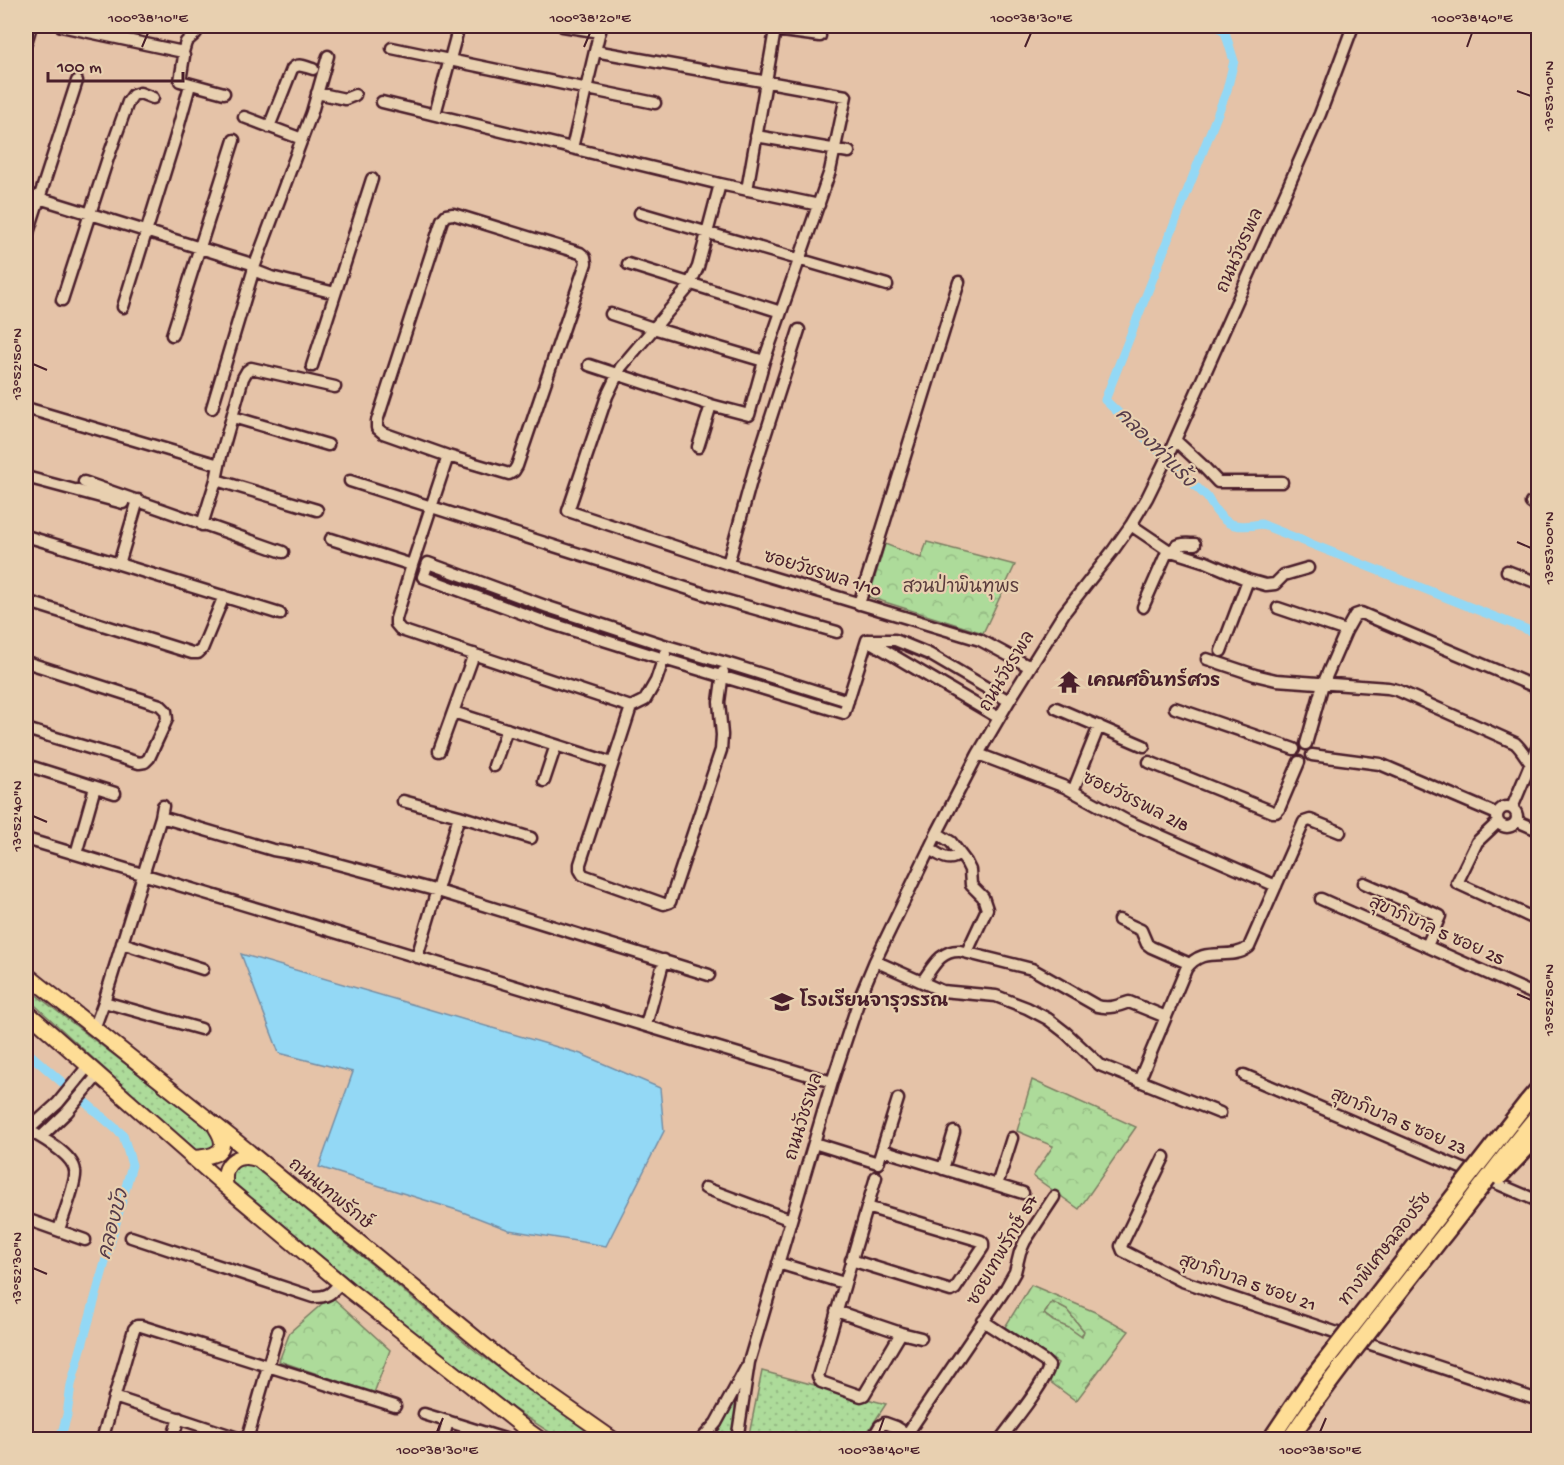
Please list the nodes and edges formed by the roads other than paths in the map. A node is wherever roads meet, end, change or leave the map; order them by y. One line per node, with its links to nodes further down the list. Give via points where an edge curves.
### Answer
1 (31, 26): 9 (street)
2 (62, 26): 12 (street)
3 (459, 26): 14 (street)
4 (563, 26): 6 (street)
5 (1353, 26): 70 (street, ถนนวัชรพล, via 1320,114)
6 (601, 29): 11 (street)
7 (196, 33): 12 (street, via 186,42)
8 (820, 36): 17 (street, via 775,30)
9 (26, 43)
10 (392, 48): 14 (street)
11 (595, 51): 17 (street); 19 (street)
12 (183, 52): 18 (street, via 180,79)
13 (328, 56): 21 (street)
14 (450, 60): 19 (street); 26 (street)
15 (313, 69): 28 (street, via 294,66)
16 (77, 81): 39 (street)
17 (765, 81): 29 (street); 33 (street, via 846,96)
18 (190, 85): 20 (street); 43 (street)
19 (586, 88): 25 (street); 32 (street)
20 (224, 93)
21 (317, 93): 22 (street, via 345,99); 31 (street)
22 (355, 95)
23 (153, 98): 42 (street, via 140,93 128,102)
24 (382, 102): 26 (street)
25 (655, 103)
26 (435, 114): 32 (street)
27 (244, 117): 28 (street)
28 (269, 127): 31 (street)
29 (756, 136): 33 (street); 37 (street)
30 (234, 140): 46 (street)
31 (302, 140): 49 (street)
32 (572, 148): 36 (street)
33 (834, 149): 34 (street); 40 (street)
34 (849, 152)
35 (372, 179): 53 (street)
36 (720, 184): 37 (street); 44 (street)
37 (747, 190): 40 (street)
38 (26, 194): 39 (street)
39 (38, 198): 42 (street); 45 (street)
40 (819, 205): 47 (street)
41 (640, 213): 44 (street)
42 (90, 214): 43 (street); 54 (street)
43 (146, 231): 46 (street); 55 (street)
44 (707, 234): 47 (street); 51 (street)
45 (26, 239)
46 (199, 248): 49 (street); 60 (street)
47 (800, 259): 52 (street); 56 (street)
48 (628, 264): 51 (street)
49 (254, 267): 53 (street, via 271,277); 68 (street)
50 (959, 282): 100 (street)
51 (690, 283): 56 (street); 58 (street)
52 (888, 285)
53 (335, 293): 63 (street)
54 (62, 300)
55 (123, 307)
56 (781, 312): 61 (street)
57 (611, 314): 58 (street)
58 (653, 328): 61 (street); 64 (street)
59 (799, 330): 92 (street)
60 (172, 334)
61 (764, 361): 66 (street, via 748,415)
62 (589, 365): 64 (street)
63 (312, 366)
64 (618, 374): 66 (street); 92 (street, ซอยวัชรพล 1/10, via 568,511)
65 (335, 387): 69 (street, via 251,368 243,378)
66 (711, 405): 72 (street)
67 (26, 408): 74 (street)
68 (212, 408)
69 (233, 417): 71 (street); 74 (street)
70 (1174, 443): 79 (street, via 1218,482); 85 (street, ถนนวัชรพล)
71 (328, 445)
72 (698, 447)
73 (448, 456): 73 (street, via 377,428 442,220 453,214 580,253 586,263 514,471 509,474); 82 (street)
74 (219, 465): 76 (street)
75 (26, 477): 81 (street)
76 (216, 480): 83 (street); 84 (street)
77 (350, 481): 82 (street)
78 (84, 482): 80 (street)
79 (1282, 482)
80 (138, 500): 84 (street); 91 (street)
81 (123, 504)
82 (431, 506): 93 (street); 106 (street, via 714,597)
83 (317, 510)
84 (202, 525): 90 (street)
85 (1131, 525): 89 (street); 116 (street, ถนนวัชรพล, via 1064,613)
86 (26, 536): 91 (street)
87 (331, 539): 93 (street)
88 (1195, 544): 89 (street, via 1179,544)
89 (1170, 551): 96 (street); 102 (street)
90 (283, 552)
91 (119, 564): 98 (street)
92 (728, 564): 100 (street, ซอยวัชรพล 1/10)
93 (412, 565): 111 (street, via 396,624 401,630)
94 (1308, 568): 96 (street, via 1284,575 1275,584)
95 (1507, 571): 97 (street)
96 (1248, 580): 110 (street)
97 (1539, 583)
98 (224, 596): 99 (street, via 198,653); 104 (street)
99 (26, 601)
100 (859, 604): 116 (street, ซอยวัชรพล 1/10, via 980,640)
101 (548, 607): 105 (street); 105 (street, via 428,563 423,576); 109 (street)
102 (1143, 607)
103 (1278, 608): 107 (street)
104 (280, 614)
105 (543, 621): 112 (street)
106 (837, 632)
107 (1346, 632): 118 (street); 119 (street, via 1355,615 1361,613)
108 (867, 640): 120 (street); 121 (street, via 895,640 929,654); 126 (street)
109 (668, 646): 112 (street); 115 (street)
110 (1221, 651)
111 (474, 654): 122 (street); 125 (street)
112 (664, 659): 117 (street); 122 (street, via 645,700)
113 (1207, 659): 118 (street, via 1265,678)
114 (26, 662): 128 (street, via 160,705 167,719 149,758 139,763)
115 (726, 663): 117 (street); 120 (street)
116 (1030, 667): 121 (street, ถนนวัชรพล)
117 (721, 676): 120 (street, via 844,713); 140 (street, via 721,750 668,903 583,875 580,870)
118 (1323, 684): 130 (street); 143 (street, via 1397,690 1507,738 1521,749)
119 (1539, 688)
120 (848, 701)
121 (1009, 701): 126 (street, ถนนวัชรพล)
122 (631, 707): 140 (street)
123 (1056, 708): 127 (street)
124 (1175, 708): 134 (street)
125 (453, 712): 129 (street); 135 (street)
126 (999, 718): 136 (street, ถนนวัชรพล)
127 (1099, 726): 132 (street); 146 (street)
128 (26, 729)
129 (507, 729): 131 (street); 142 (street)
130 (1306, 744): 134 (street); 137 (street)
131 (556, 745): 140 (street); 144 (street)
132 (1144, 746)
133 (1539, 746): 143 (street)
134 (1294, 749): 139 (street)
135 (439, 751)
136 (978, 754): 146 (street, ซอยวัชรพล 2/8); 157 (street, ถนนวัชรพล)
137 (1312, 755): 139 (street); 153 (street, via 1380,764)
138 (1149, 762): 139 (street, via 1273,812 1280,809)
139 (1299, 762)
140 (612, 763)
141 (26, 765): 145 (street)
142 (494, 766)
143 (1534, 768): 150 (street)
144 (544, 781)
145 (95, 787): 147 (street); 161 (street)
146 (1073, 791): 165 (street, ซอยวัชรพล 2/8, via 1127,821)
147 (115, 793)
148 (403, 801): 151 (street)
149 (163, 806): 152 (street)
150 (1512, 808): 153 (street, via 1502,808); 154 (street)
151 (459, 816): 158 (street); 166 (street)
152 (161, 818): 163 (street); 166 (street)
153 (1498, 818): 154 (street, via 1508,828); 168 (street, via 1477,842 1457,883)
154 (1517, 821): 155 (street)
155 (1539, 830)
156 (1340, 832): 165 (street, via 1310,820 1304,822)
157 (937, 833): 160 (street, ถนนวัชรพล); 162 (street, via 951,842)
158 (531, 838)
159 (26, 839): 161 (street)
160 (928, 849): 162 (street, via 950,859); 175 (street, ถนนวัชรพล)
161 (76, 854): 163 (street)
162 (959, 854): 172 (street, via 970,870 971,885 987,906)
163 (144, 874): 170 (street); 173 (street)
164 (1364, 883): 171 (street, via 1440,916)
165 (1276, 886): 176 (street, via 1250,947 1239,953 1205,955)
166 (438, 891): 173 (street); 174 (street)
167 (1321, 899): 171 (street, สุขาภิบาล 5 ซอย 25)
168 (1535, 919)
169 (1119, 920): 176 (street, via 1141,930 1151,947)
170 (122, 943): 177 (street); 182 (street)
171 (1427, 946): 181 (street, สุขาภิบาล 5 ซอย 25)
172 (967, 952): 180 (street, via 944,954); 184 (street, via 1032,969 1097,1006 1118,1007 1129,1002)
173 (417, 957): 185 (street)
174 (663, 960): 179 (street); 185 (street)
175 (875, 961): 180 (street); 191 (street, ถนนวัชรพล)
176 (1190, 964): 184 (street)
177 (203, 969)
178 (26, 974): 186 (main road, ถนนเทพรักษ์)
179 (709, 975)
180 (922, 982): 190 (street, via 942,991 996,996 1027,1008 1066,1033 1100,1065)
181 (1539, 996)
182 (105, 1002): 186 (street); 187 (street)
183 (26, 1011): 188 (main road)
184 (1166, 1017): 190 (street)
185 (646, 1025): 191 (street)
186 (94, 1029): 196 (main road, ถนนเทพรักษ์)
187 (201, 1029)
188 (93, 1071): 197 (street, via 75,1081); 200 (street, via 86,1090); 205 (main road)
189 (1244, 1075): 214 (street, สุขาภิบาล 5 ซอย 23)
190 (1139, 1081): 194 (street)
191 (832, 1082): 202 (street, ถนนวัชรพล)
192 (1539, 1089): 253 (highway, ทางพิเศษฉลองรัช, bridge, via 1309,1382)
193 (898, 1099): 203 (street)
194 (1220, 1113)
195 (1539, 1115): 216 (highway, ทางพิเศษฉลองรัช, bridge)
196 (214, 1124): 205 (main road, via 223,1143 221,1150); 206 (main road, ถนนเทพรักษ์)
197 (27, 1129): 200 (street)
198 (954, 1132): 207 (street)
199 (1539, 1136): 216 (highway, bridge)
200 (41, 1137): 219 (street, via 72,1162 76,1172)
201 (1012, 1138): 209 (street)
202 (814, 1143): 203 (street, via 878,1163); 218 (street, ถนนวัชรพล)
203 (882, 1150): 207 (street)
204 (1164, 1157): 234 (street, สุขาภิบาล 5 ซอย 21, via 1121,1246 1123,1251 1182,1281)
205 (192, 1158): 210 (main road)
206 (258, 1159): 210 (main road, via 248,1156 232,1161 224,1180); 248 (main road, ถนนเทพรักษ์, via 517,1372)
207 (943, 1169): 209 (street)
208 (876, 1177): 215 (street)
209 (997, 1185): 212 (street)
210 (226, 1187): 225 (main road)
211 (705, 1188): 218 (street)
212 (1023, 1193)
213 (1054, 1197): 227 (street, ซอยเทพรักษ์ 57, via 1025,1241 1015,1272)
214 (1539, 1201)
215 (867, 1207): 222 (street); 222 (street, via 981,1241 983,1247 951,1291)
216 (1466, 1209): 254 (highway, ทางพิเศษฉลองรัช, bridge, via 1321,1392)
217 (26, 1219): 219 (street)
218 (791, 1220): 223 (street, ถนนวัชรพล)
219 (58, 1230): 221 (street)
220 (131, 1237): 225 (street, via 313,1297 324,1297)
221 (85, 1240)
222 (851, 1260): 224 (street)
223 (778, 1263): 224 (street); 231 (street, ถนนวัชรพล)
224 (844, 1282): 226 (street)
225 (340, 1283): 239 (main road)
226 (836, 1311): 229 (street); 229 (street, via 818,1376 821,1382 861,1396)
227 (983, 1322): 240 (street, ซอยเทพรักษ์ 57); 252 (street, ซอยเทพรักษ์ 57, via 1049,1366)
228 (278, 1331): 232 (street)
229 (901, 1333): 230 (street)
230 (921, 1338)
231 (749, 1362): 249 (street, ถนนวัชรพล, via 716,1424); 250 (street, ถนนวัชรพล)
232 (267, 1366): 233 (street, via 137,1326); 235 (street); 243 (street)
233 (114, 1397): 237 (street); 241 (street)
234 (1539, 1400)
235 (395, 1406)
236 (424, 1414): 238 (street)
237 (179, 1418): 242 (street); 243 (street)
238 (448, 1421): 244 (street); 245 (street)
239 (527, 1430): 246 (street); 247 (main road)
240 (911, 1437): 251 (street, ซอยเทพรักษ์ 57, via 885,1423)
241 (102, 1440)
242 (172, 1440)
243 (245, 1440)
244 (443, 1440)
245 (508, 1440)
246 (514, 1440)
247 (541, 1440)
248 (614, 1440)
249 (701, 1440)
250 (737, 1440)
251 (872, 1440)
252 (1000, 1440)
253 (1270, 1440)
254 (1289, 1440)

